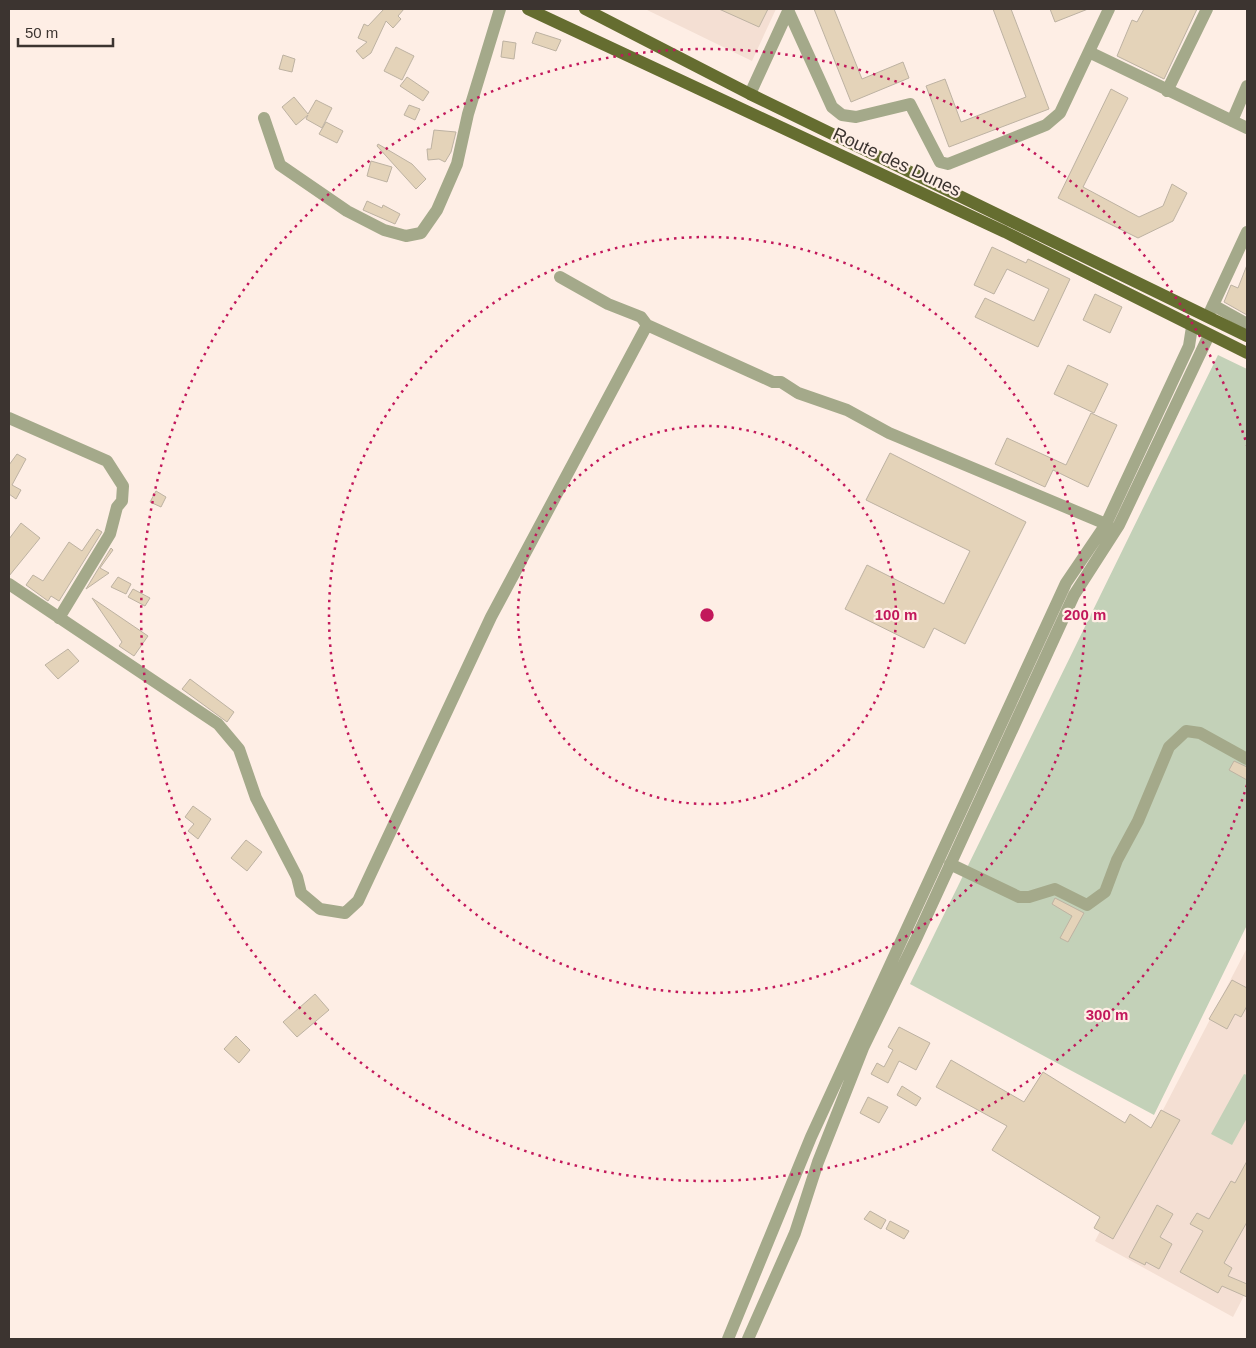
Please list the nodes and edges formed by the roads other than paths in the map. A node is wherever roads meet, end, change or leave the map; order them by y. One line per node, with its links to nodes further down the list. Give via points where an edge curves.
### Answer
1 (500, 9): 11 (street, via 468,114 457,164 437,210 421,233 406,236 384,230 347,211 280,165)
2 (528, 9): 19 (main road, Route des Dunes, via 1004,232)
3 (585, 9): 10 (main road, Route des Dunes)
4 (788, 9): 7 (street, via 832,107 842,115 856,117 910,104 940,162 948,164 1046,126 1060,113); 10 (street)
5 (1109, 9): 7 (street)
6 (1207, 9): 9 (street)
7 (1089, 52): 9 (street)
8 (1247, 86): 12 (street)
9 (1167, 91): 12 (street)
10 (750, 94): 16 (main road, Route des Dunes)
11 (264, 118)
12 (1232, 121): 13 (street)
13 (1247, 128)
14 (1247, 232): 16 (street)
15 (560, 277): 18 (street, via 641,318)
16 (1211, 310): 17 (street); 21 (main road, Route des Dunes)
17 (1247, 324)
18 (647, 325): 24 (street, via 773,382 781,382 798,393 847,410 898,437); 26 (street, via 490,616 358,900 344,913 320,909 300,893 297,877 256,798 239,749 218,724)
19 (1192, 327): 20 (main road, Route des Dunes); 24 (street, via 1189,346)
20 (1209, 335): 22 (main road, Route des Dunes); 28 (street, via 1120,525 1074,595)
21 (1247, 336)
22 (1247, 353)
23 (9, 418): 26 (street, via 107,461 123,486 122,501 117,507 110,534)
24 (1106, 524): 29 (street, via 1057,601 810,1137)
25 (9, 584): 26 (street)
26 (59, 618)
27 (1247, 759): 28 (street, via 1200,734 1186,731 1177,739 1169,747 1105,892 1087,905 1055,889 1019,897)
28 (950, 864): 30 (street, via 863,1048 818,1162 795,1233)
29 (728, 1339)
30 (748, 1339)

